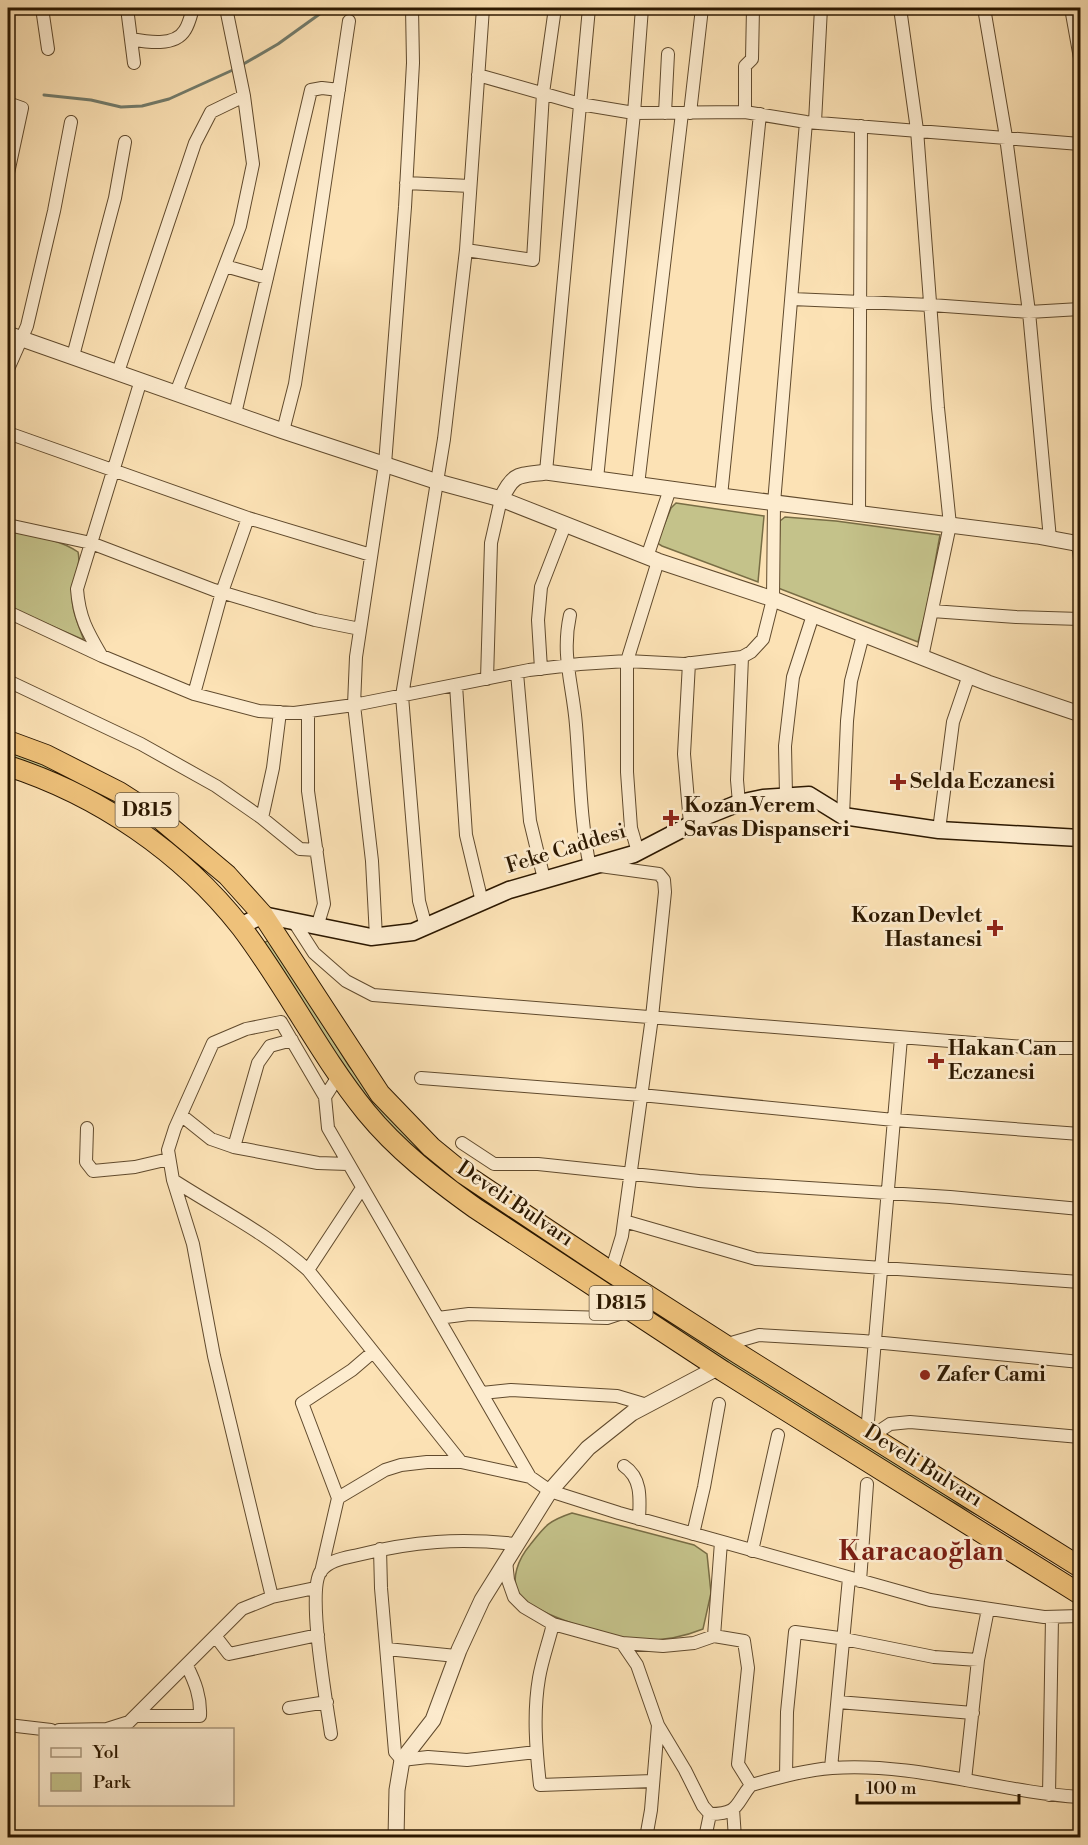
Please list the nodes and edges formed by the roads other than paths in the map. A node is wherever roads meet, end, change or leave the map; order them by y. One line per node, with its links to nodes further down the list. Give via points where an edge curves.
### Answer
1 (42, 8): 18 (street)
2 (127, 8): 17 (street)
3 (193, 8): 17 (street, via 185,31 178,37 148,43)
4 (226, 8): 25 (street)
5 (412, 8): 41 (street)
6 (483, 8): 22 (street)
7 (555, 8): 24 (street)
8 (589, 8): 27 (street)
9 (642, 8): 29 (street)
10 (702, 8): 31 (street)
11 (753, 8): 28 (street, via 752,59 745,66)
12 (821, 8): 34 (street)
13 (900, 8): 36 (street)
14 (984, 8): 37 (street)
15 (1071, 8): 20 (street)
16 (350, 21): 23 (street)
17 (131, 39): 21 (street)
18 (48, 49)
19 (668, 54): 30 (street)
20 (1080, 58)
21 (134, 63)
22 (478, 75): 24 (street); 42 (street)
23 (339, 90): 45 (street, via 311,90); 58 (street, via 295,384)
24 (543, 93): 27 (street); 43 (street, via 533,260)
25 (244, 96): 44 (street, via 253,164 240,226); 54 (street, via 212,112 195,143)
26 (8, 103): 40 (street, via 22,108)
27 (580, 104): 29 (street); 62 (street)
28 (745, 112): 31 (street); 32 (street)
29 (634, 113): 30 (street); 63 (street)
30 (665, 113): 31 (street)
31 (686, 113): 65 (street)
32 (760, 114): 34 (street); 67 (street)
33 (71, 122): 51 (street, via 30,315 27,326)
34 (810, 122): 35 (street); 46 (street)
35 (861, 126): 36 (street); 47 (street)
36 (917, 130): 37 (street); 48 (street)
37 (1006, 137): 39 (street); 50 (street)
38 (125, 142): 52 (street, via 115,198)
39 (1080, 144)
40 (8, 173)
41 (406, 183): 42 (street); 60 (street)
42 (470, 186): 43 (street)
43 (466, 250): 64 (street)
44 (225, 266): 45 (street); 56 (street)
45 (267, 278): 57 (street)
46 (792, 299): 47 (street); 69 (street)
47 (861, 303): 48 (street); 70 (street)
48 (931, 305): 50 (street); 74 (street)
49 (1080, 309): 50 (street)
50 (1029, 312): 75 (street)
51 (14, 336): 52 (street); 53 (street)
52 (73, 356): 54 (street)
53 (8, 369)
54 (118, 372): 55 (street)
55 (141, 380): 56 (street); 61 (street)
56 (176, 393): 57 (street)
57 (236, 414): 58 (street)
58 (283, 431): 60 (street)
59 (8, 433): 61 (street)
60 (385, 464): 64 (street); 78 (street)
61 (113, 470): 71 (street); 76 (street)
62 (546, 472): 63 (street); 68 (street, via 510,481)
63 (597, 479): 65 (street)
64 (438, 482): 68 (street); 103 (street)
65 (638, 485): 66 (street)
66 (670, 489): 67 (street); 79 (street)
67 (721, 496): 69 (street)
68 (501, 499): 73 (street); 99 (street, via 491,543)
69 (774, 503): 70 (street); 82 (street)
70 (859, 514): 74 (street)
71 (248, 518): 78 (street); 81 (street)
72 (8, 525): 76 (street)
73 (565, 525): 79 (street); 96 (street, via 542,587 538,620)
74 (950, 525): 75 (street); 83 (street)
75 (1050, 538): 77 (street)
76 (91, 543): 81 (street); 90 (street, via 77,589 78,607 84,628)
77 (1079, 544): 80 (street)
78 (371, 555): 88 (street)
79 (653, 559): 82 (street); 93 (street)
80 (1080, 560)
81 (222, 592): 88 (street); 102 (street)
82 (773, 600): 86 (street); 91 (street, via 763,639)
83 (932, 611): 87 (street); 92 (street)
84 (8, 612): 90 (street)
85 (570, 615): 95 (street, via 565,636)
86 (813, 615): 89 (street); 110 (street, via 793,677 785,746)
87 (1080, 619)
88 (360, 629): 104 (street)
89 (863, 634): 92 (street); 112 (street, via 851,681)
90 (102, 656): 102 (street)
91 (742, 657): 94 (street); 111 (street)
92 (922, 657): 98 (street)
93 (627, 661): 94 (street); 95 (street); 118 (street, via 627,772 631,828)
94 (688, 663): 114 (street, via 684,754)
95 (567, 665): 96 (street); 119 (street, via 576,723 578,780)
96 (541, 669): 97 (street)
97 (518, 673): 99 (street); 120 (street, via 530,820)
98 (969, 675): 107 (street); 115 (street, via 953,722)
99 (487, 679): 101 (street)
100 (8, 681): 113 (street, via 141,744 216,786)
101 (456, 685): 103 (street); 121 (street, via 466,834)
102 (194, 694): 106 (street, via 259,711)
103 (402, 696): 104 (street); 126 (street, via 419,901)
104 (354, 705): 105 (street); 127 (street, via 372,861)
105 (308, 711): 106 (street); 117 (street, via 309,791)
106 (280, 712): 113 (street)
107 (1080, 714)
108 (8, 741): 122 (highway, Develi Bulvarı / D815, via 78,770 158,818 226,874)
109 (8, 766): 124 (highway, Develi Bulvarı / D815, via 62,788 143,833 185,866)
110 (786, 795): 111 (main road, Feke Caddesi); 112 (main road, Feke Caddesi, via 809,795)
111 (739, 803): 114 (main road, Feke Caddesi)
112 (843, 816): 115 (main road, Feke Caddesi)
113 (262, 818): 117 (street, via 300,849)
114 (690, 824): 118 (main road, Feke Caddesi)
115 (939, 830): 116 (main road, Feke Caddesi)
116 (1080, 838)
117 (317, 850): 125 (street, via 324,904)
118 (638, 852): 119 (main road, Feke Caddesi)
119 (593, 866): 120 (main road, Feke Caddesi); 128 (street, via 659,874 664,880)
120 (544, 879): 121 (main road, Feke Caddesi)
121 (482, 902): 126 (main road, Feke Caddesi)
122 (263, 915): 123 (main road, Feke Caddesi); 124 (main road); 152 (highway, Develi Bulvarı / D815, via 358,1063 394,1111 464,1174)
123 (294, 922): 125 (main road, Feke Caddesi); 128 (street, via 314,953 346,981 373,995)
124 (240, 926): 132 (highway, Develi Bulvarı / D815)
125 (317, 927): 127 (main road, Feke Caddesi)
126 (426, 927): 127 (main road, Feke Caddesi)
127 (376, 937)
128 (652, 1017): 129 (street); 134 (street)
129 (901, 1038): 131 (street); 137 (street)
130 (291, 1040): 135 (street); 136 (street, via 281,1022 246,1029 213,1044); 141 (street, via 270,1047 258,1064)
131 (1080, 1048)
132 (339, 1075): 135 (street); 154 (highway, Develi Bulvarı / D815, via 367,1114 430,1174)
133 (421, 1078): 134 (street)
134 (641, 1095): 137 (street); 144 (street)
135 (325, 1097): 143 (street, via 328,1128)
136 (181, 1115): 141 (street, via 211,1139); 142 (street, via 168,1150)
137 (894, 1120): 139 (street); 147 (street)
138 (87, 1128): 142 (street, via 86,1162 93,1171)
139 (1080, 1134)
140 (462, 1143): 144 (street, via 494,1164 538,1164)
141 (234, 1147): 143 (street, via 318,1163)
142 (169, 1159): 145 (street)
143 (348, 1164): 146 (street)
144 (630, 1175): 147 (street); 149 (street)
145 (173, 1180): 151 (street, via 282,1247); 185 (street, via 192,1244 214,1356)
146 (362, 1188): 151 (street); 155 (street)
147 (888, 1194): 148 (street); 150 (street)
148 (1080, 1209)
149 (624, 1221): 150 (street, via 756,1259); 152 (street)
150 (881, 1269): 153 (street); 156 (street)
151 (308, 1270): 158 (street)
152 (611, 1272): 157 (highway, Develi Bulvarı / D815)
153 (1080, 1282)
154 (631, 1310): 155 (street, via 607,1318 469,1314); 160 (highway, Develi Bulvarı / D815)
155 (438, 1318): 161 (street)
156 (875, 1342): 157 (street, via 759,1335); 159 (street); 165 (street)
157 (724, 1345): 165 (highway, Develi Bulvarı / D815)
158 (373, 1352): 167 (street); 172 (street, via 302,1403)
159 (1080, 1362)
160 (718, 1367): 163 (street); 184 (highway, Develi Bulvarı / D815)
161 (482, 1393): 163 (street, via 511,1390 617,1396); 169 (street)
162 (719, 1404): 174 (street)
163 (647, 1405): 171 (street, via 588,1448)
164 (778, 1435): 178 (street)
165 (870, 1435): 166 (street, via 890,1424 910,1422); 180 (highway, Develi Bulvarı / D815)
166 (1080, 1437)
167 (461, 1462): 169 (street); 172 (street, via 401,1465)
168 (624, 1466): 173 (street, via 633,1472 640,1491)
169 (530, 1477): 171 (street)
170 (867, 1484): 182 (street)
171 (550, 1491): 173 (street); 176 (street)
172 (338, 1498): 181 (street)
173 (639, 1519): 174 (street)
174 (693, 1534): 175 (street)
175 (721, 1542): 178 (street); 191 (street)
176 (516, 1544): 177 (street, via 431,1541); 179 (street)
177 (380, 1550): 181 (street, via 336,1560); 195 (street)
178 (752, 1551): 182 (street)
179 (506, 1561): 189 (street, via 514,1597); 196 (street, via 482,1599)
180 (1080, 1567)
181 (321, 1572): 183 (street)
182 (855, 1580): 186 (street, via 930,1600); 193 (street)
183 (315, 1588): 185 (street); 190 (street)
184 (1080, 1594)
185 (272, 1597): 192 (street, via 242,1610)
186 (987, 1609): 188 (street); 197 (street)
187 (1080, 1616): 188 (street)
188 (1052, 1617): 216 (street)
189 (553, 1624): 194 (street); 209 (street, via 539,1677)
190 (318, 1635): 192 (street, via 229,1654); 199 (street)
191 (714, 1635): 194 (street, via 694,1643 663,1646); 215 (street, via 744,1641 748,1668 738,1764)
192 (216, 1637): 198 (street)
193 (843, 1639): 197 (street, via 934,1657); 200 (street); 212 (street, via 795,1632)
194 (622, 1643): 205 (street, via 637,1665)
195 (387, 1649): 196 (street); 210 (street, via 395,1752)
196 (456, 1656): 210 (street, via 433,1720)
197 (978, 1660): 202 (street)
198 (187, 1666): 203 (street); 203 (street, via 196,1684 200,1716)
199 (327, 1702): 201 (street); 208 (street)
200 (838, 1702): 202 (street); 211 (street)
201 (288, 1708)
202 (973, 1713): 213 (street)
203 (135, 1716): 206 (street)
204 (8, 1725): 207 (street)
205 (658, 1725): 214 (street); 219 (street)
206 (110, 1728)
207 (39, 1729)
208 (331, 1734)
209 (536, 1752): 210 (street, via 467,1760); 214 (street, via 540,1785)
210 (402, 1760): 220 (street)
211 (831, 1768): 212 (street); 213 (street, via 895,1769)
212 (786, 1776): 215 (street)
213 (965, 1780): 216 (street)
214 (653, 1781): 221 (street)
215 (751, 1785): 218 (street)
216 (1048, 1795): 217 (street)
217 (1080, 1797)
218 (733, 1809): 219 (street, via 726,1814); 223 (street)
219 (710, 1814): 222 (street)
220 (396, 1838)
221 (646, 1838)
222 (705, 1838)
223 (735, 1838)

